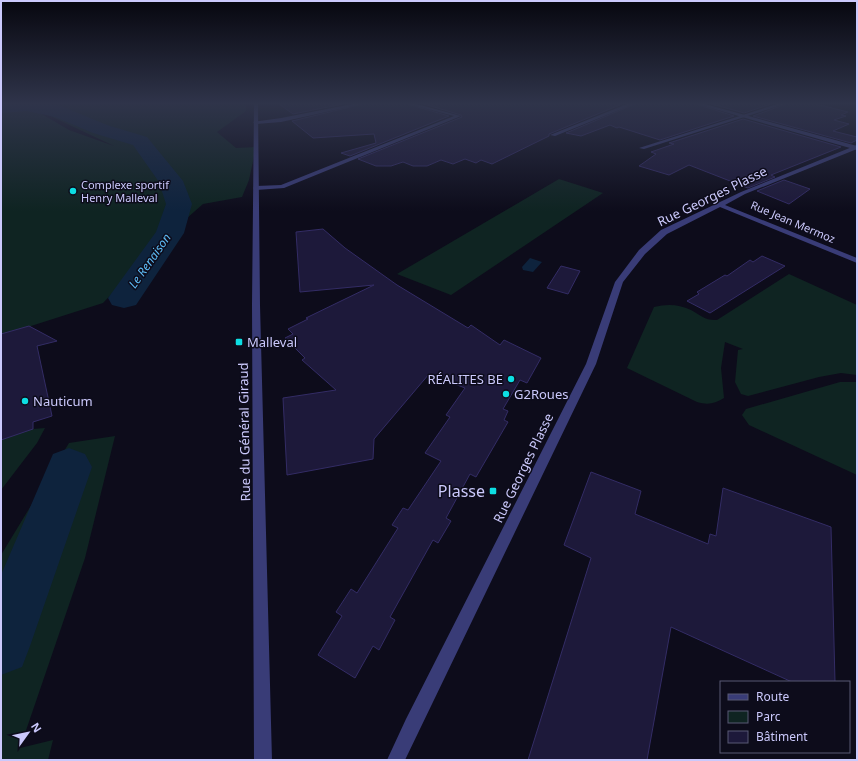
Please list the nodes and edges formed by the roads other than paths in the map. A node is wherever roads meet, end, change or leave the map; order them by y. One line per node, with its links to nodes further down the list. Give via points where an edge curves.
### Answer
1 (256, 140): 7 (street, Rue du Général Giraud)
2 (400, 140): 7 (street, via 282,187)
3 (670, 140): 5 (street)
4 (825, 140): 6 (street)
5 (642, 148)
6 (856, 148): 8 (street, Rue Georges Plasse, via 743,193)
7 (256, 188): 10 (street, Rue du Général Giraud)
8 (720, 205): 9 (street, Rue Jean Mermoz); 11 (street, Rue Georges Plasse, via 664,232 642,252 619,282 591,364)
9 (857, 261)
10 (263, 760)
11 (396, 760)

